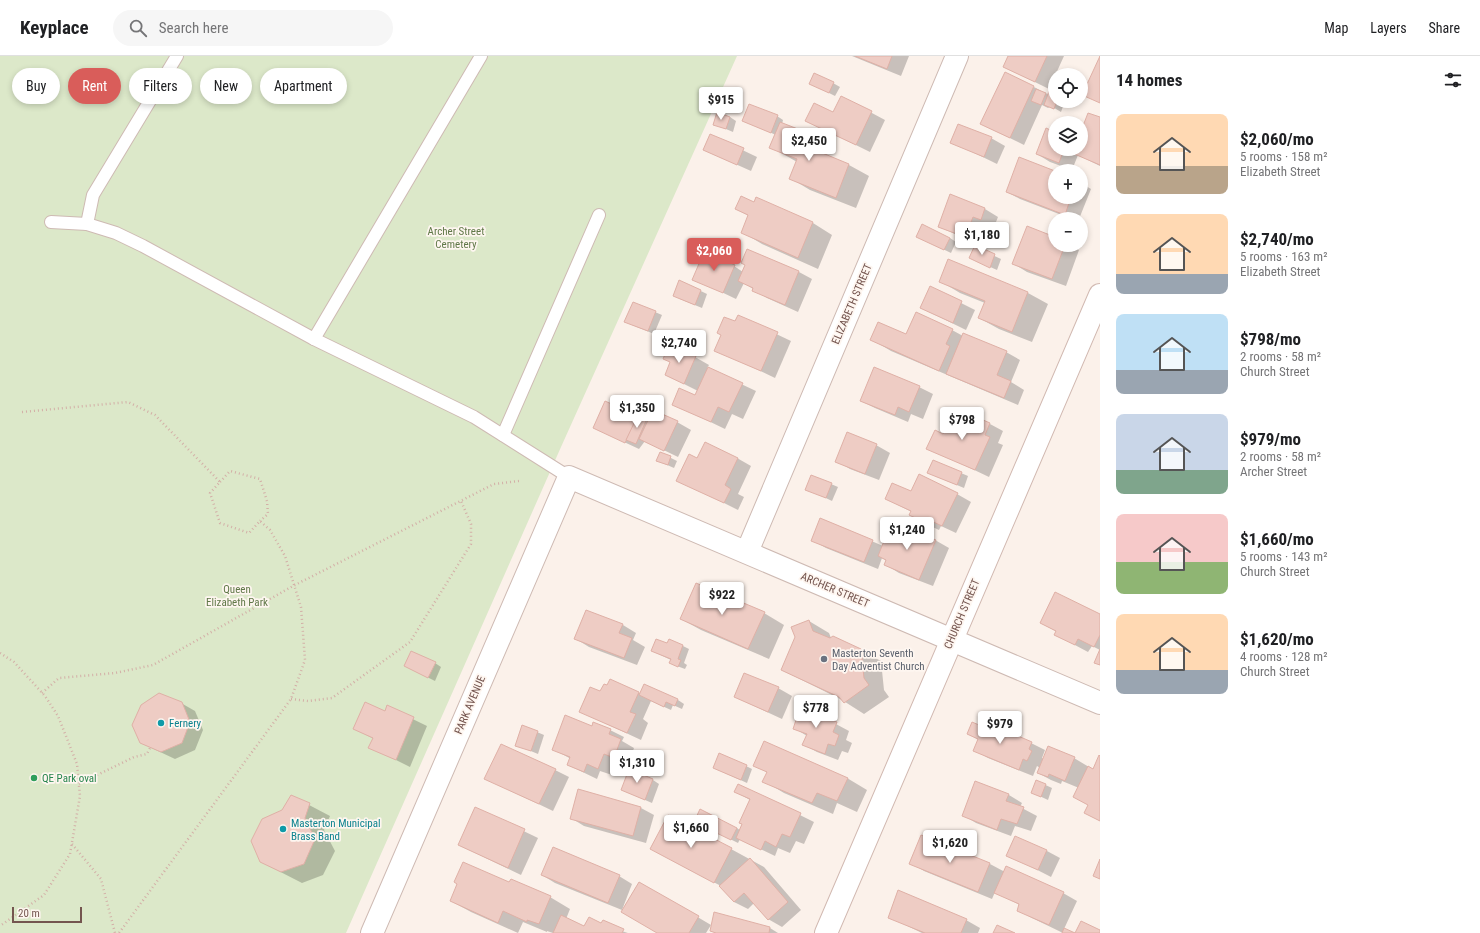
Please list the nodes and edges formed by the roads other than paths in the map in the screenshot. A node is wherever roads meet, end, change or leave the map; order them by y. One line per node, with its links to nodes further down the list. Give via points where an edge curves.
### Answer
1 (177, 56): 6 (lane, via 93,195)
2 (481, 56): 8 (lane)
3 (957, 56): 11 (street, ELIZABETH STREET)
4 (599, 215): 9 (lane)
5 (52, 222): 6 (lane)
6 (87, 224): 8 (lane, via 116,233 143,246)
7 (1100, 295): 12 (street, CHURCH STREET)
8 (314, 339): 9 (lane, via 474,417)
9 (503, 435): 10 (lane)
10 (569, 477): 11 (street, ARCHER STREET); 14 (street, PARK AVENUE)
11 (747, 552): 12 (street, ARCHER STREET)
12 (951, 639): 13 (street, ARCHER STREET); 15 (street, CHURCH STREET)
13 (1100, 703)
14 (372, 933)
15 (826, 933)

